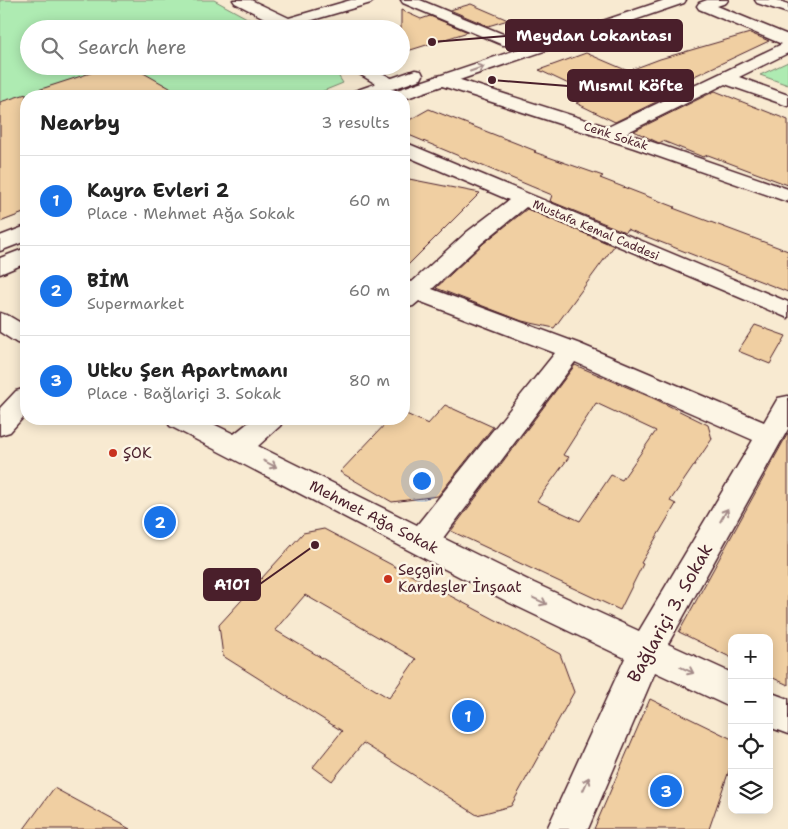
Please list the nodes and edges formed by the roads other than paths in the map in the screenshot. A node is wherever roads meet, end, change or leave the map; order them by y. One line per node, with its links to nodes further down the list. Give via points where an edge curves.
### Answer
1 (240, 0): 9 (street)
2 (366, 0): 10 (street)
3 (408, 0): 12 (street)
4 (639, 0): 12 (street)
5 (679, 0): 17 (street, one-way to 5)
6 (721, 0): 11 (street, via 704,6)
7 (762, 0): 8 (street)
8 (788, 9)
9 (280, 20)
10 (309, 20)
11 (788, 41)
12 (509, 42): 14 (street)
13 (788, 47): 16 (street)
14 (424, 72): 17 (street, Cenk Sokak); 18 (street)
15 (370, 75): 18 (street)
16 (725, 78): 19 (street); 20 (street)
17 (442, 80): 18 (street); 20 (street, Cenk Sokak)
18 (393, 90)
19 (788, 101)
20 (609, 134): 22 (street, Cenk Sokak)
21 (410, 151): 23 (street, Mustafa Kemal Caddesi)
22 (788, 196)
23 (522, 199): 28 (street); 30 (street, Mustafa Kemal Caddesi)
24 (20, 236): 25 (street)
25 (0, 244)
26 (20, 259): 27 (street)
27 (0, 267)
28 (410, 291)
29 (410, 294): 33 (street)
30 (788, 311)
31 (0, 321): 32 (street)
32 (20, 333)
33 (571, 350): 39 (street); 41 (street)
34 (20, 403): 36 (street)
35 (788, 405): 39 (street, Bağlariçi 3. Sokak)
36 (0, 425)
37 (192, 425): 40 (street, Mehmet Ağa Sokak)
38 (263, 425): 40 (street)
39 (770, 436): 42 (street, Bağlariçi 3. Sokak, one-way to 39)
40 (237, 448): 41 (street, Mehmet Ağa Sokak, one-way to 41)
41 (423, 542): 42 (street, Mehmet Ağa Sokak, one-way to 42)
42 (646, 651): 43 (street, Mehmet Ağa Sokak, one-way to 43); 46 (street, Bağlariçi 3. Sokak, one-way to 42)
43 (728, 689)
44 (773, 710): 45 (street)
45 (788, 717)
46 (567, 829)

